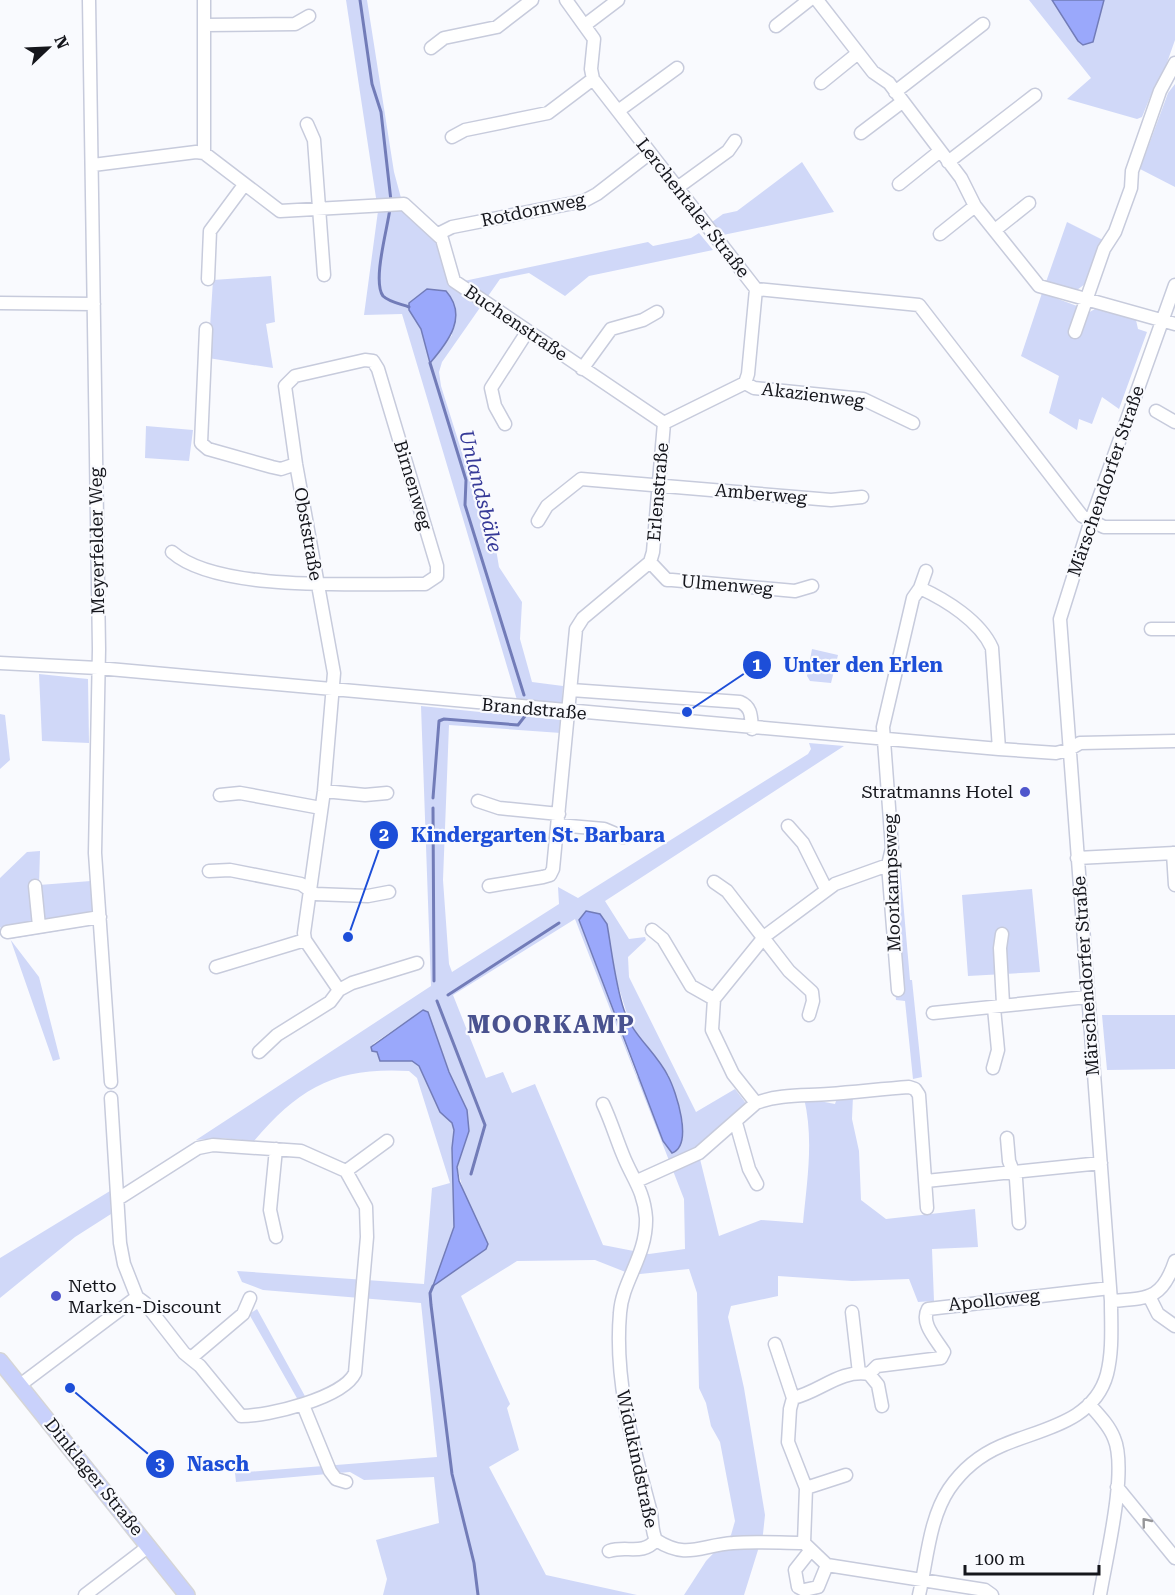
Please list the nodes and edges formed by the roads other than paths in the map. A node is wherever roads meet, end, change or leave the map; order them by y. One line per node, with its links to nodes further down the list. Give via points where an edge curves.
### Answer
1 (89, 0): 29 (street, Meyerfelder Weg)
2 (204, 0): 10 (street)
3 (532, 0): 13 (street, via 497,27 444,38)
4 (566, 0): 11 (street)
5 (618, 0): 11 (street)
6 (809, 0): 12 (street)
7 (817, 0): 14 (street)
8 (309, 16): 10 (street, via 295,24)
9 (983, 24): 20 (street)
10 (205, 25): 26 (street)
11 (585, 25): 17 (street, via 594,39)
12 (776, 26)
13 (431, 48)
14 (858, 53): 18 (street); 20 (street)
15 (1175, 63): 43 (street, via 1160,91 1132,171 1131,188)
16 (677, 68): 21 (street)
17 (594, 79): 21 (street, Lerchentaler Straße); 24 (street, via 548,113 465,130)
18 (821, 83)
19 (1035, 95): 28 (street)
20 (899, 97): 23 (street); 28 (street)
21 (618, 111): 27 (street, Lerchentaler Straße)
22 (307, 124): 35 (street, via 314,140)
23 (861, 133)
24 (452, 137)
25 (735, 141): 32 (street, via 728,151)
26 (204, 153): 29 (street); 31 (street, Buchenstraße)
27 (650, 153): 32 (street, Lerchentaler Straße); 37 (street, Rotdornweg, via 584,201 452,227)
28 (944, 157): 30 (street); 34 (street, via 961,178)
29 (93, 165): 45 (street, Meyerfelder Weg)
30 (898, 184)
31 (244, 185): 35 (street, Buchenstraße, via 280,211); 40 (street, via 210,231)
32 (677, 188): 42 (street, Lerchentaler Straße)
33 (1029, 203): 36 (street)
34 (975, 206): 36 (street); 38 (street)
35 (320, 210): 37 (street, Buchenstraße, via 400,204 409,207); 39 (street)
36 (995, 230): 43 (street, via 1039,286)
37 (438, 234): 50 (street, Buchenstraße, via 454,281)
38 (939, 234)
39 (324, 274)
40 (208, 279)
41 (1175, 285): 47 (street, Märschendorfer Straße)
42 (756, 289): 54 (street); 63 (street, Lerchentaler Straße, via 919,305 1082,516)
43 (1086, 300): 47 (street); 51 (street)
44 (0, 303): 45 (street)
45 (94, 304): 75 (street, Meyerfelder Weg)
46 (657, 312): 52 (street, via 611,329)
47 (1162, 321): 48 (street); 63 (street, Märschendorfer Straße)
48 (1175, 324)
49 (206, 329): 60 (street, via 201,443 208,449 272,467)
50 (527, 332): 52 (street, Buchenstraße); 59 (street, via 491,388)
51 (1075, 332)
52 (582, 369): 57 (street, Buchenstraße)
53 (289, 379): 60 (street, Obststraße, via 285,399); 69 (street, Birnenweg, via 373,361 437,566 437,576 425,584)
54 (745, 383): 57 (street, Erlenstraße); 58 (street, Akazienweg, via 754,388 864,399)
55 (1156, 411): 56 (street)
56 (1175, 422)
57 (664, 423): 61 (street, Erlenstraße)
58 (913, 423)
59 (504, 424)
60 (296, 465): 69 (street, Obststraße)
61 (659, 486): 62 (street, Amberweg, via 831,500); 64 (street, Amberweg, via 581,479 547,506); 67 (street, Erlenstraße)
62 (862, 497)
63 (1091, 520): 65 (street, via 1104,527); 83 (street, Märschendorfer Straße, via 1060,619)
64 (538, 521)
65 (1175, 527)
66 (172, 552): 69 (street, via 183,562 235,578)
67 (650, 562): 70 (street, Ulmenweg, via 667,580 795,591); 77 (street, Erlenstraße, via 578,623)
68 (926, 571): 71 (street, Moorkampsweg)
69 (317, 582): 76 (street, Obststraße, via 334,673)
70 (812, 586)
71 (920, 588): 80 (street, Moorkampsweg, via 913,598 890,695 883,727); 82 (street, via 944,600 987,637 992,648)
72 (1151, 629): 73 (street)
73 (1175, 629)
74 (0, 663): 75 (street, Brandstraße)
75 (98, 668): 76 (street, Brandstraße); 103 (street, Meyerfelder Weg, via 95,853)
76 (333, 689): 78 (street, Brandstraße); 84 (street, Obststraße)
77 (571, 690): 78 (street, Erlenstraße); 79 (street, via 740,702 750,711)
78 (569, 712): 79 (street, Brandstraße); 89 (street, Erlenstraße)
79 (752, 729): 80 (street, Brandstraße)
80 (885, 740): 82 (street, Brandstraße); 94 (street, Moorkampsweg, via 892,848)
81 (1175, 741): 83 (street, Brandstraße, via 1080,743)
82 (999, 749): 83 (street, Brandstraße, via 1056,753)
83 (1068, 750): 93 (street, Märschendorfer Straße)
84 (324, 791): 85 (street); 88 (street, Obststraße)
85 (387, 793)
86 (220, 795): 88 (street, via 240,794)
87 (478, 801): 89 (street)
88 (321, 808): 100 (street, Obststraße)
89 (559, 819): 91 (street); 99 (street, Erlenstraße, via 550,875)
90 (788, 826): 101 (street, via 802,843)
91 (623, 837)
92 (1174, 853): 93 (street); 97 (street)
93 (1077, 858): 114 (street, Märschendorfer Straße)
94 (888, 865): 101 (street); 113 (street, Moorkampsweg)
95 (209, 871): 100 (street, via 230,870)
96 (714, 882): 108 (street, via 727,891)
97 (1175, 885)
98 (35, 886): 104 (street)
99 (489, 886)
100 (309, 887): 102 (street, via 315,894 368,896); 109 (street, Obststraße)
101 (826, 889): 108 (street)
102 (389, 892)
103 (100, 916): 104 (street); 121 (street, Meyerfelder Weg)
104 (39, 926): 106 (street)
105 (652, 930): 115 (street, via 663,939 691,986)
106 (7, 932)
107 (1002, 934): 116 (street)
108 (765, 936): 115 (street); 118 (street, via 789,971 812,992)
109 (305, 940): 111 (street); 112 (street)
110 (417, 963): 112 (street)
111 (216, 967)
112 (339, 990): 119 (street, via 330,1002)
113 (898, 990)
114 (1087, 997): 116 (street); 129 (street, Märschendorfer Straße)
115 (714, 999): 124 (street, via 712,1030 733,1074)
116 (999, 1006): 117 (street); 120 (street, via 998,1050)
117 (933, 1013)
118 (809, 1015)
119 (259, 1052)
120 (993, 1068)
121 (111, 1082)
122 (111, 1098): 135 (street)
123 (603, 1104): 132 (street, Widukindstraße, via 629,1169)
124 (756, 1104): 125 (street); 133 (street, via 807,1093 915,1089 919,1095)
125 (736, 1123): 132 (street, via 699,1153); 134 (street)
126 (1007, 1138): 130 (street)
127 (387, 1141): 131 (street)
128 (276, 1149): 131 (street, via 310,1153); 135 (street, via 213,1145 198,1148); 138 (street, via 270,1210)
129 (1101, 1163): 130 (street); 140 (street, Märschendorfer Straße)
130 (1013, 1170): 133 (street); 137 (street)
131 (346, 1171): 154 (street, via 366,1207 355,1373 344,1386)
132 (638, 1181): 160 (street, Widukindstraße, via 646,1217 644,1244 620,1311 621,1392)
133 (926, 1181): 136 (street)
134 (757, 1184)
135 (118, 1199): 141 (street, via 120,1244)
136 (927, 1208)
137 (1019, 1223)
138 (276, 1237)
139 (1175, 1261): 143 (street, via 1166,1285)
140 (1110, 1288): 144 (street, Märschendorfer Straße); 150 (street, Apolloweg, via 928,1309 926,1322 944,1352 941,1358 877,1366)
141 (136, 1297): 148 (street); 151 (street)
142 (250, 1298): 148 (street, via 243,1314)
143 (1150, 1298): 144 (street); 146 (street, via 1158,1314)
144 (1111, 1301): 153 (street, Märschendorfer Straße, via 1112,1350 1106,1377)
145 (852, 1312): 150 (street)
146 (1175, 1326)
147 (775, 1344): 152 (street)
148 (191, 1358): 154 (street, via 242,1416)
149 (0, 1361): 151 (main road, Dinklager Straße)
150 (864, 1374): 152 (street, via 834,1380); 155 (street, via 878,1385)
151 (20, 1385): 161 (main road, Dinklager Straße)
152 (793, 1398): 159 (street, via 789,1449)
153 (1089, 1404): 158 (street, via 1114,1438); 166 (street, Märschendorfer Straße, via 1053,1429 1002,1446 963,1472 938,1509)
154 (303, 1405): 157 (street, via 330,1471 336,1479)
155 (882, 1406)
156 (846, 1474): 159 (street)
157 (346, 1482)
158 (1117, 1487): 164 (street, one-way to 158); 171 (street)
159 (806, 1488): 162 (street)
160 (656, 1540): 162 (street, Widukindstraße, via 668,1547 692,1551 731,1543); 163 (street, Widukindstraße, via 648,1549)
161 (149, 1546): 167 (street); 168 (main road, Dinklager Straße)
162 (807, 1547): 165 (street); 165 (street, via 795,1570 798,1587 818,1587)
163 (609, 1551)
164 (1175, 1558)
165 (826, 1565): 166 (street)
166 (923, 1579): 169 (street, Märschendorfer Straße); 170 (street, via 985,1590)
167 (85, 1595)
168 (187, 1595)
169 (919, 1595)
170 (992, 1595)
171 (1100, 1595)

